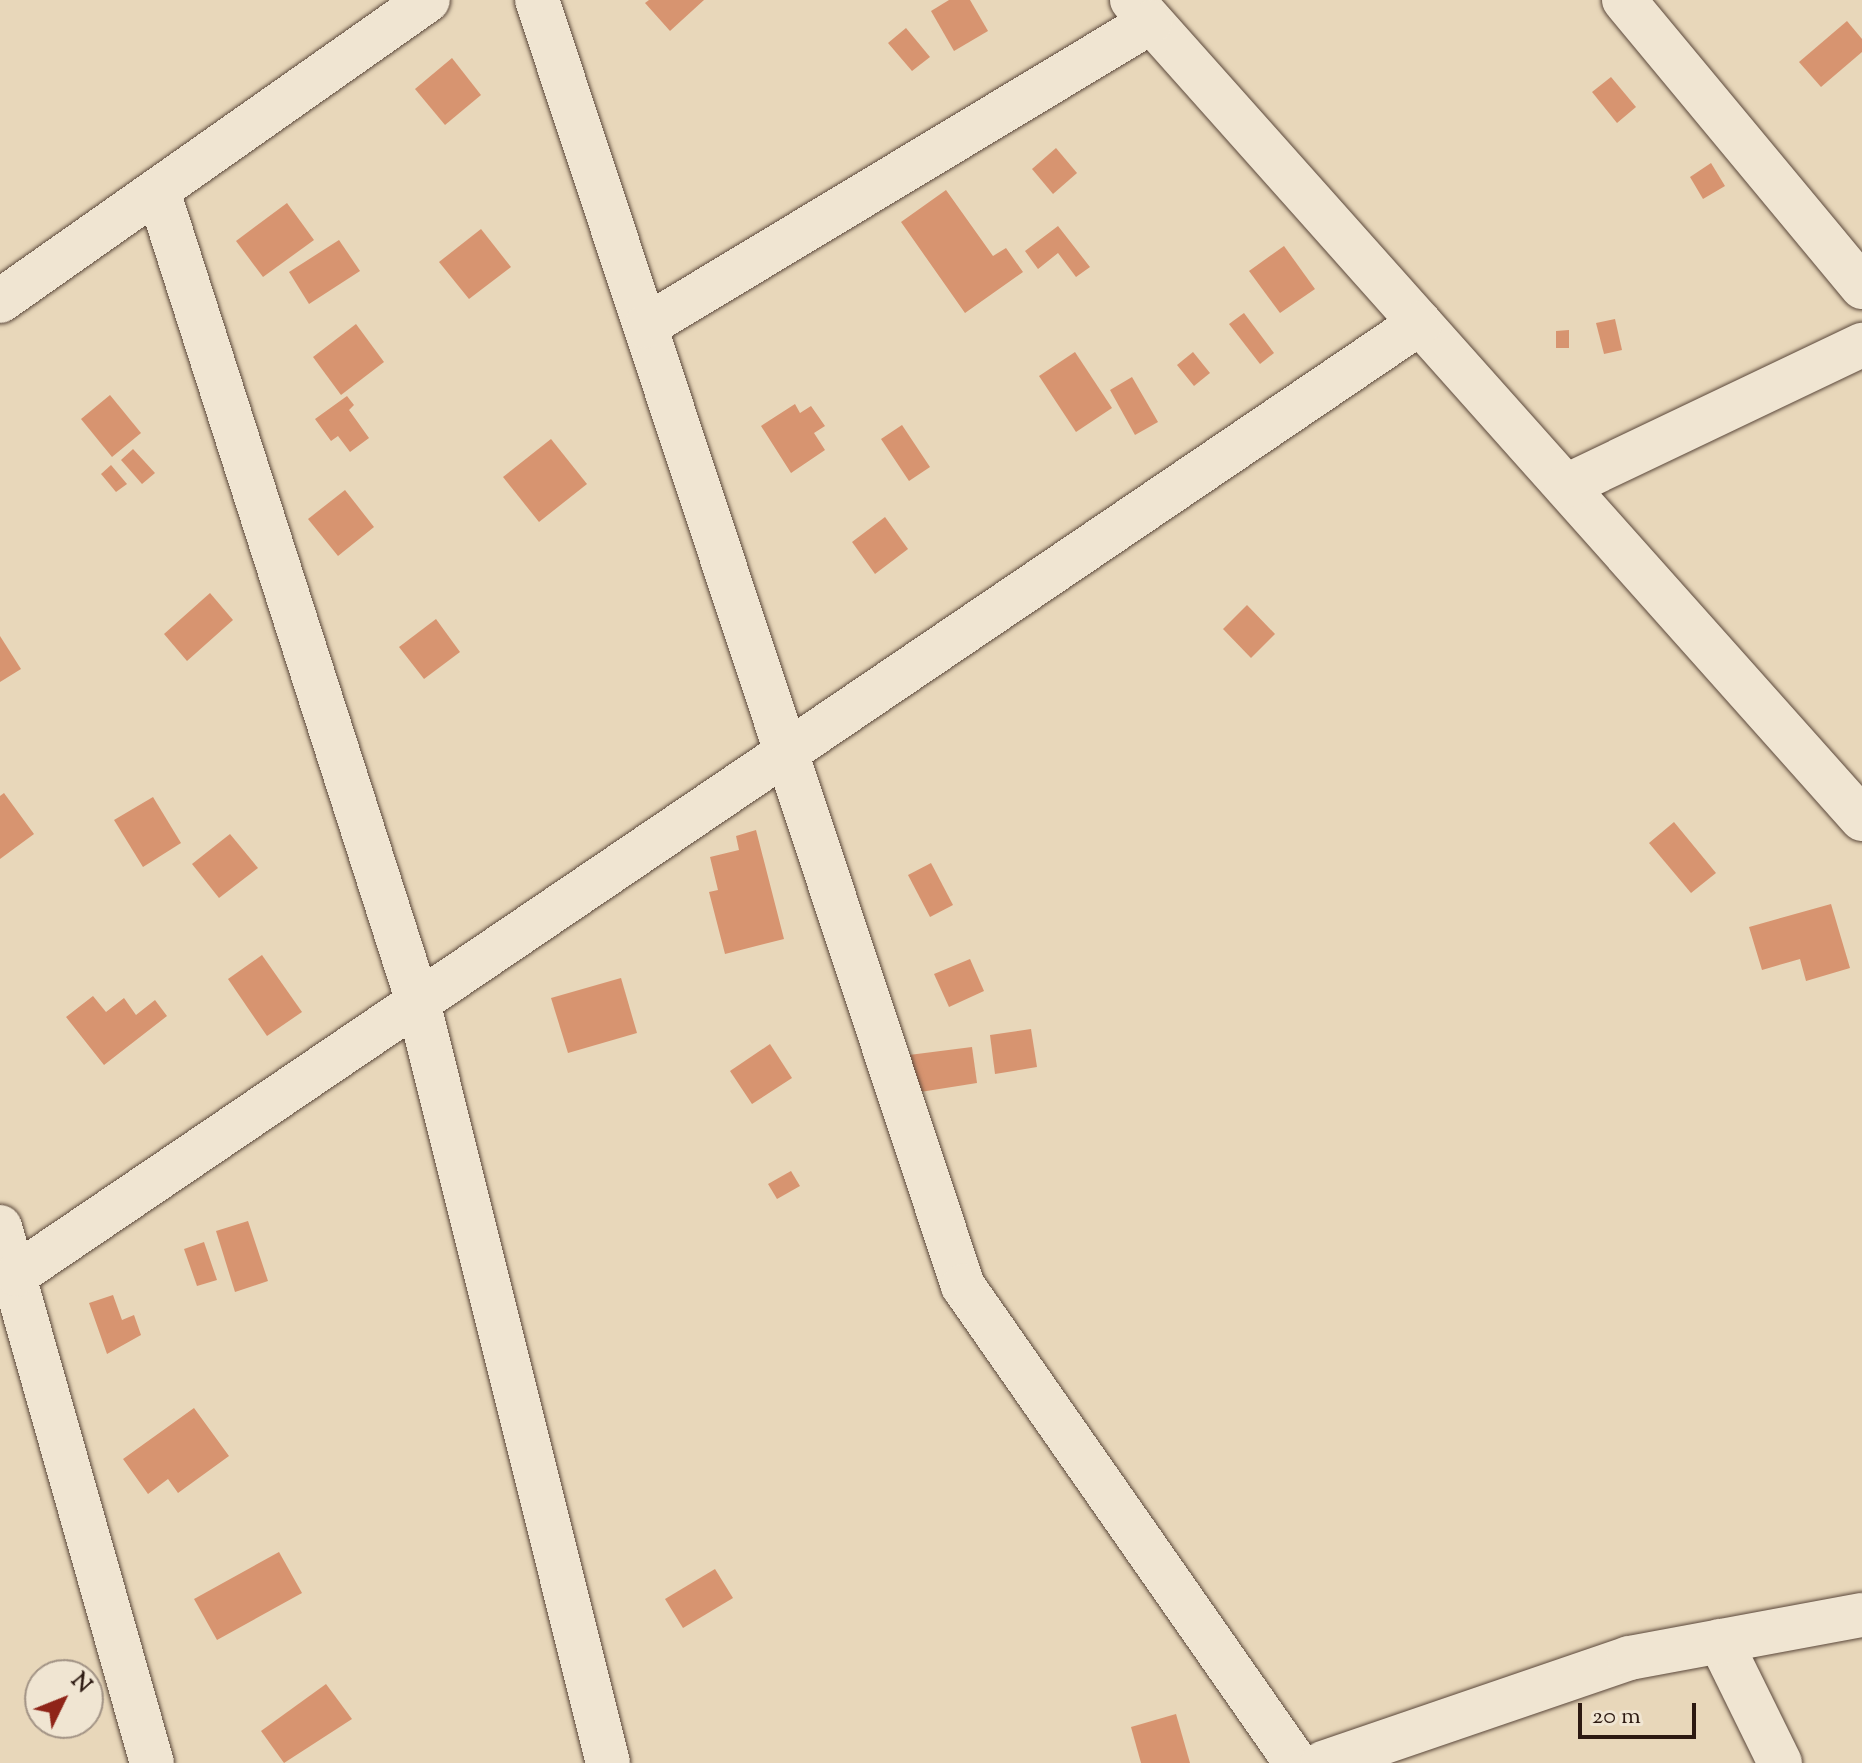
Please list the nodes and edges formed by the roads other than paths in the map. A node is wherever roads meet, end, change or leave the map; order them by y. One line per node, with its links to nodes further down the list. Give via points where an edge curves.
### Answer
1 (428, 0): 5 (street)
2 (537, 0): 9 (street)
3 (1624, 0): 6 (street)
4 (1142, 11): 8 (street); 9 (street)
5 (159, 194): 7 (street); 14 (street)
6 (1862, 287)
7 (0, 301)
8 (1420, 323): 11 (street); 12 (street)
9 (646, 326): 12 (street)
10 (1862, 345): 11 (street)
11 (1566, 486): 13 (street)
12 (787, 752): 14 (street); 21 (street, via 963,1286)
13 (1862, 819)
14 (418, 1002): 16 (street); 20 (street)
15 (0, 1227): 16 (street)
16 (17, 1274): 19 (street)
17 (1862, 1615): 18 (street)
18 (1720, 1641): 22 (street, via 1629,1658); 23 (street)
19 (152, 1763)
20 (608, 1763)
21 (1296, 1763)
22 (1323, 1763)
23 (1780, 1763)

